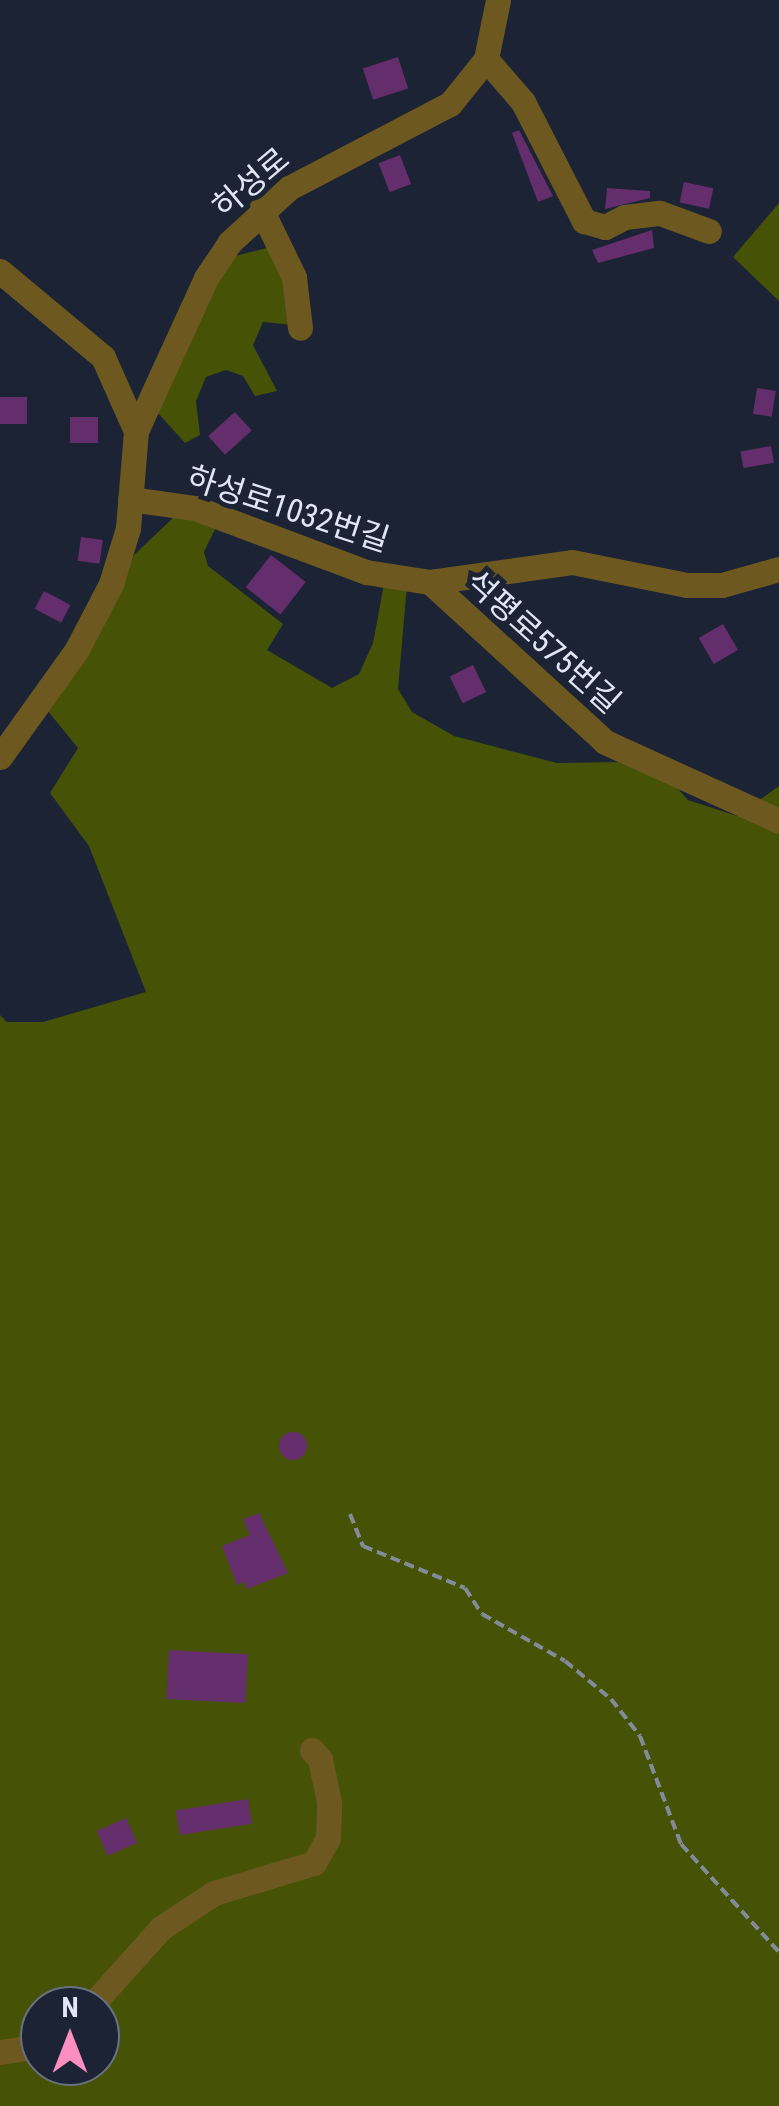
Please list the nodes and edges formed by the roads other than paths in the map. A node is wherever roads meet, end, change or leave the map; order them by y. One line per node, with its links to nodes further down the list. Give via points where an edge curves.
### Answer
1 (498, 0): 2 (street)
2 (486, 59): 3 (street, 하성로, via 436,113 312,172); 4 (street, via 523,102 584,221 604,227 660,214)
3 (261, 209): 6 (street, via 300,294); 7 (street, 하성로, via 206,278)
4 (709, 232)
5 (0, 271): 7 (street, 하성로, via 103,357)
6 (300, 328)
7 (136, 431): 8 (street, 하성로)
8 (130, 499): 10 (street, 하성로1032번길, via 195,508 366,572); 11 (street, 하성로, via 124,547 100,606)
9 (779, 570): 10 (street, 하성로1032번길, via 722,585 686,585 572,562)
10 (430, 582): 12 (street, 석평로575번길, via 605,742)
11 (0, 758)
12 (779, 820)
13 (312, 1750): 14 (street, via 329,1802 328,1838 314,1863 214,1893 161,1928)
14 (109, 1986)

